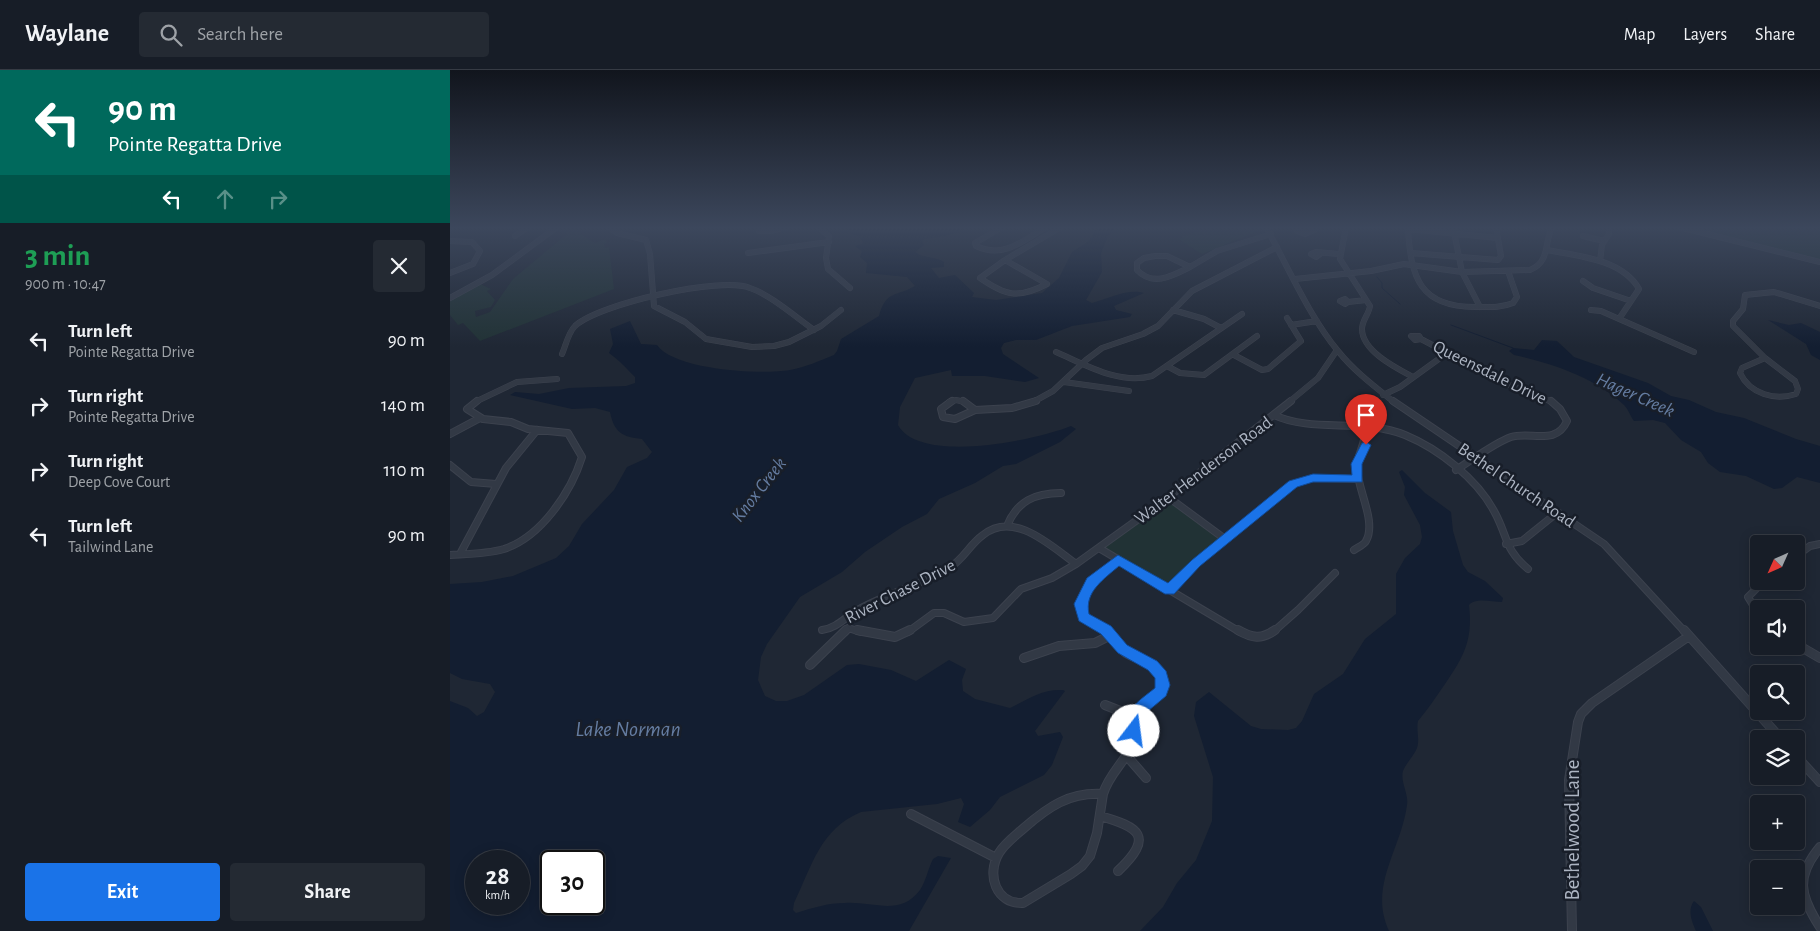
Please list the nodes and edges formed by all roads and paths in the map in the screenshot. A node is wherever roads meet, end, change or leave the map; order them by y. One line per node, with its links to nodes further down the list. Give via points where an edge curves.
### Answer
1 (467, 267): 20 (street)
2 (503, 267): 25 (street)
3 (649, 267): 26 (street)
4 (828, 267): 24 (street)
5 (995, 267): 6 (street, via 980,278 1012,296 1047,284)
6 (1018, 267)
7 (1137, 267): 8 (street, via 1144,276 1159,279 1173,276)
8 (1188, 267)
9 (1237, 267): 33 (street, via 1199,286)
10 (1288, 267): 22 (street, Bethel Church Road)
11 (1346, 267): 21 (street)
12 (1385, 267): 21 (street)
13 (1413, 267): 31 (street, via 1415,278 1433,300 1456,308)
14 (1432, 267): 19 (street)
15 (1461, 267): 19 (street)
16 (1537, 267): 18 (street)
17 (1614, 267): 28 (street, via 1636,283 1639,289)
18 (1508, 271): 19 (street); 31 (street, via 1516,301 1508,305)
19 (1462, 272): 31 (street)
20 (450, 273)
21 (1350, 273): 22 (street); 27 (street)
22 (1295, 279): 38 (street, Bethel Church Road)
23 (1583, 282): 28 (street)
24 (850, 288)
25 (450, 298)
26 (652, 298): 41 (street, via 740,284 758,292); 41 (street, via 655,307 712,341 768,346 789,342); 48 (street, via 609,307 583,319 572,330)
27 (1366, 300): 29 (street); 53 (street, via 1370,312 1362,327 1364,338 1383,359)
28 (1631, 301): 37 (street)
29 (1348, 302)
30 (1820, 306): 50 (street, via 1774,292 1760,291 1745,296 1743,309 1733,321 1733,326)
31 (1480, 307)
32 (841, 310): 41 (street)
33 (1173, 310): 40 (street); 51 (street, via 1157,327 1110,344)
34 (1591, 310): 37 (street)
35 (1242, 314): 40 (street)
36 (1287, 318): 39 (street)
37 (1618, 319): 46 (street)
38 (1317, 321): 39 (street); 44 (street, Bethel Church Road)
39 (1291, 324): 49 (street, via 1301,342 1268,369 1262,370)
40 (1221, 328): 52 (street)
41 (814, 330)
42 (1257, 336): 49 (street)
43 (1421, 339): 47 (street, Queensdale Drive)
44 (1337, 350): 57 (street, Bethel Church Road); 59 (street, Walter Henderson Road, via 1314,382)
45 (1056, 352): 51 (street)
46 (1694, 352)
47 (1447, 353): 53 (street); 64 (street, Queensdale Drive, via 1500,381 1548,400 1560,408 1567,421 1563,430 1551,436 1511,437)
48 (562, 354)
49 (1234, 355): 52 (street, via 1204,375 1180,373)
50 (1765, 358): 50 (street, via 1742,368 1740,373 1745,382 1759,392 1775,396 1796,394 1795,381)
51 (1083, 363): 52 (street, via 1136,380 1147,378); 55 (street)
52 (1166, 366)
53 (1413, 377): 57 (street)
54 (557, 379): 60 (street, via 521,381 483,398 467,409)
55 (1064, 382): 56 (street); 58 (street, via 1032,404)
56 (1129, 391)
57 (1383, 395): 64 (street, Bethel Church Road)
58 (975, 410): 58 (street, via 956,400 944,405 940,414 955,419)
59 (1274, 415): 61 (street, via 1293,422); 70 (street, Walter Henderson Road)
60 (480, 418): 62 (street); 63 (street)
61 (1365, 426): 66 (street, via 1408,436 1430,448); 67 (street, via 1367,442 1357,464)
62 (537, 430): 68 (street, via 511,460); 79 (street, via 561,431 571,436 582,457 572,480 543,520 522,540 501,549)
63 (450, 434)
64 (1476, 458): 66 (street); 71 (street, Bethel Church Road)
65 (450, 465): 68 (street, via 471,482)
66 (1456, 470): 74 (street, via 1489,501)
67 (1358, 479): 73 (street, via 1298,481); 77 (street, via 1369,531 1366,542)
68 (496, 484): 79 (street)
69 (1061, 493): 72 (street, via 1038,495 1022,502 1014,509)
70 (1168, 497): 73 (street); 76 (street, Walter Henderson Road)
71 (1558, 512): 74 (street, via 1522,541); 90 (street, Bethel Church Road, via 1612,552)
72 (1007, 526): 82 (street, via 1026,531); 88 (street, River Chase Drive, via 984,533 957,563)
73 (1225, 539): 85 (street)
74 (1506, 544): 83 (street, via 1513,558)
75 (1820, 544): 78 (street)
76 (1099, 548): 81 (street); 82 (street, Walter Henderson Road)
77 (1354, 550)
78 (1805, 550)
79 (460, 554): 80 (street)
80 (450, 555)
81 (1118, 560): 85 (street); 89 (street, via 1092,582 1080,607 1085,618)
82 (1076, 564): 94 (street, Walter Henderson Road, via 1056,576 1021,589 993,618 960,622 944,613 934,612 906,633 895,637 848,628)
83 (1528, 569)
84 (1335, 573): 85 (street, via 1280,626 1262,638 1244,634)
85 (1170, 590)
86 (1753, 590): 87 (street, via 1748,597)
87 (1750, 603)
88 (822, 630)
89 (1111, 635): 92 (street, via 1095,644 1059,646); 96 (street, via 1122,649 1152,665 1161,675 1161,692)
90 (1689, 636): 97 (street, Bethel Church Road); 109 (street, Bethelwood Lane, via 1581,714 1572,750 1568,798)
91 (1805, 649): 93 (street)
92 (1024, 658)
93 (1820, 658)
94 (810, 665)
95 (1105, 705): 96 (street)
96 (1134, 716): 98 (street, via 1134,742)
97 (1773, 730)
98 (1126, 755): 100 (street); 102 (street, via 1109,777)
99 (1805, 766): 101 (street)
100 (1146, 778)
101 (1820, 782)
102 (1103, 794): 104 (street); 106 (street, via 1077,794 1056,801 1009,841)
103 (911, 814): 106 (street)
104 (1100, 816): 106 (street, via 1095,846 1088,861 1076,872 1025,902 1010,902 996,891 993,878); 107 (street, via 1130,826 1137,834 1131,856)
105 (1820, 848): 108 (street, via 1808,862 1802,879 1807,905)
106 (996, 858)
107 (1118, 871)
108 (1820, 927)
109 (1572, 931)

